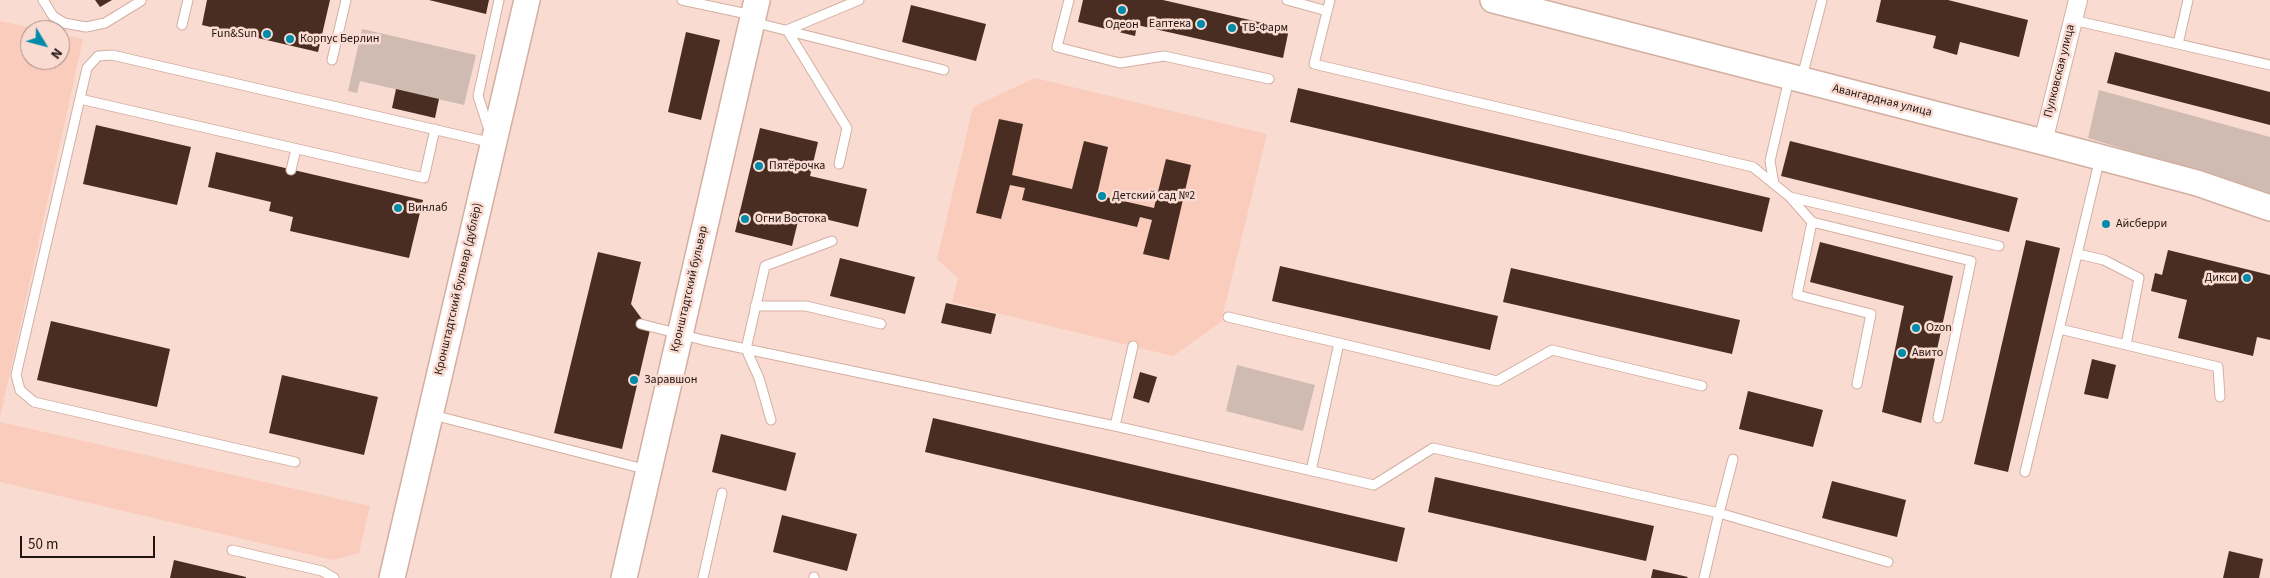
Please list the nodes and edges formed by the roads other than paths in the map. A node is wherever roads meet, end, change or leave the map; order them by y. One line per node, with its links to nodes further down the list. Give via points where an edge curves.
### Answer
1 (43, 0): 15 (lane, via 53,16 64,23 86,27 105,23)
2 (188, 0): 19 (lane)
3 (346, 0): 22 (lane)
4 (499, 0): 30 (lane, via 478,96)
5 (527, 0): 30 (main road, Кронштадтский бульвар (дублёр))
6 (682, 0): 17 (lane)
7 (859, 0): 20 (lane)
8 (1069, 0): 25 (lane, via 1057,47 1120,63 1164,56)
9 (1287, 0): 16 (lane)
10 (1330, 0): 16 (lane)
11 (1493, 0): 26 (main road, Авангардная улица)
12 (1822, 0): 26 (lane)
13 (2078, 0): 18 (street, Пулковская улица)
14 (2188, 0): 21 (lane)
15 (141, 1)
16 (1327, 10): 35 (lane, via 1314,64 1753,167)
17 (754, 12): 20 (lane); 47 (main road, Кронштадтский бульвар)
18 (2073, 20): 21 (lane); 29 (street, Пулковская улица)
19 (182, 25)
20 (787, 30): 24 (lane); 33 (lane, via 848,128)
21 (2178, 44): 23 (lane)
22 (332, 60)
23 (2270, 65)
24 (944, 70)
25 (1269, 79)
26 (1795, 79): 29 (main road, Авангардная улица); 35 (lane, via 1770,161)
27 (80, 99): 28 (lane, via 87,68 98,56 112,55); 31 (lane); 60 (lane, via 16,375 20,390 34,402)
28 (434, 129): 30 (lane); 31 (lane, via 424,178)
29 (2043, 142): 32 (main road, Авангардная улица)
30 (494, 143): 55 (main road, Кронштадтский бульвар (дублёр))
31 (296, 148): 34 (lane)
32 (2100, 158): 37 (main road, Авангардная улица); 41 (lane)
33 (839, 164)
34 (291, 170)
35 (1774, 184): 36 (lane)
36 (1790, 197): 38 (lane); 40 (lane)
37 (2270, 208)
38 (1812, 222): 52 (lane, via 1797,295 1871,314); 56 (lane, via 1971,261)
39 (832, 241): 42 (lane, via 765,266)
40 (1999, 246)
41 (2078, 254): 46 (lane); 49 (lane, via 2104,260 2139,278)
42 (755, 306): 45 (lane, via 806,306); 51 (lane)
43 (1228, 317): 48 (lane)
44 (641, 324): 47 (lane)
45 (881, 324)
46 (2060, 329): 49 (lane); 63 (lane)
47 (679, 333): 51 (lane); 61 (main road, Кронштадтский бульвар)
48 (1339, 343): 53 (lane, via 1497,380 1552,350); 62 (lane)
49 (2126, 345): 54 (lane, via 2218,367)
50 (1133, 346): 58 (lane)
51 (746, 349): 57 (lane, via 759,378); 58 (lane)
52 (1857, 384)
53 (1702, 386)
54 (2220, 398)
55 (430, 415): 61 (lane); 69 (main road, Кронштадтский бульвар (дублёр))
56 (1938, 418)
57 (771, 420)
58 (1115, 426): 62 (lane)
59 (1733, 459): 65 (lane)
60 (295, 462)
61 (648, 470): 70 (main road, Кронштадтский бульвар)
62 (1311, 470): 65 (lane, via 1374,485 1433,448)
63 (2025, 472)
64 (722, 493): 71 (lane)
65 (1719, 514): 67 (lane); 72 (lane)
66 (232, 550): 68 (lane, via 322,571)
67 (1888, 562)
68 (334, 578)
69 (392, 578)
70 (624, 578)
71 (703, 578)
72 (1704, 578)

